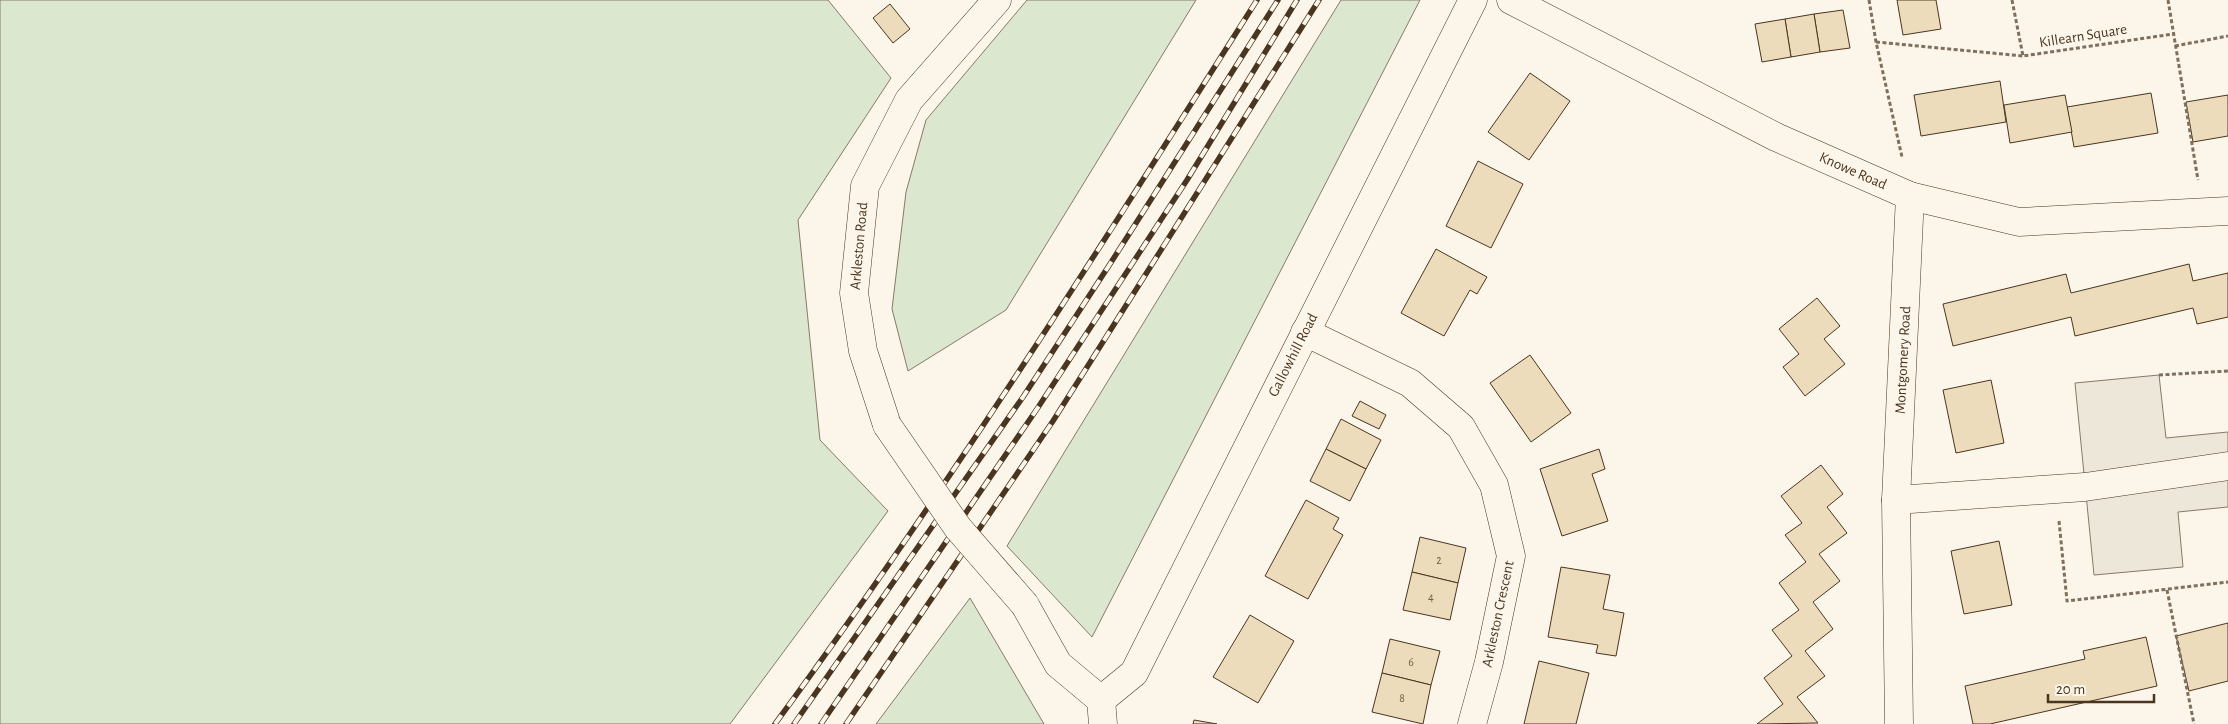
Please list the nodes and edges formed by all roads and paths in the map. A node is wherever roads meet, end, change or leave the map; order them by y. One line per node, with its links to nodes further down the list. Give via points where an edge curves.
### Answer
1 (997, 0): 22 (street, Arkleston Road, bridge, via 909,100 865,186 854,293 863,351 887,425 958,528 1025,605 1058,664)
2 (1473, 0): 14 (street, Gallowhill Road)
3 (1511, 0): 12 (street, Knowe Road, via 1776,137)
4 (1869, 0): 9 (path)
5 (2012, 0): 11 (path, Killearn Square)
6 (2168, 0): 7 (path)
7 (2173, 34): 10 (path); 11 (path, Killearn Square)
8 (2228, 36): 10 (path)
9 (1876, 42): 11 (path); 12 (path)
10 (2176, 46): 13 (path)
11 (2023, 56)
12 (1910, 196): 13 (street, Knowe Road, via 2019,222); 19 (street, Montgomery Road)
13 (2216, 212)
14 (1305, 332): 22 (street, Gallowhill Road, via 1134,673); 23 (street, Arkleston Crescent, via 1410,383 1461,427 1494,485 1511,556 1489,662)
15 (2228, 371): 16 (path)
16 (2159, 375)
17 (2228, 466): 18 (street, via 2085,487)
18 (2055, 488): 19 (street); 21 (path, via 2068,601)
19 (1896, 500): 24 (street, Montgomery Road)
20 (2228, 582): 21 (path)
21 (2167, 590): 25 (path)
22 (1102, 712)
23 (1472, 724)
24 (1899, 724)
25 (2194, 724)

